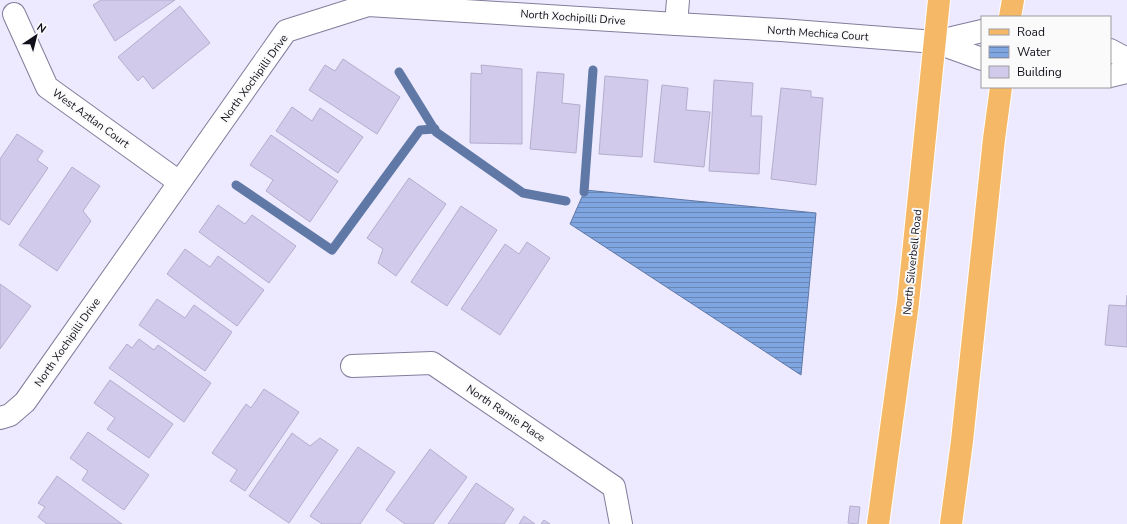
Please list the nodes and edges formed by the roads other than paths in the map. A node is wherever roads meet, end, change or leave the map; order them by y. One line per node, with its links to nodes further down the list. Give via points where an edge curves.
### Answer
1 (678, 0): 7 (street)
2 (939, 0): 9 (main road, North Silverbell Road)
3 (1013, 0): 6 (main road)
4 (368, 2): 7 (street, North Xochipilli Drive); 16 (street, North Xochipilli Drive, via 286,31)
5 (14, 14): 16 (street, West Aztlan Court, via 48,87)
6 (1010, 16)
7 (676, 24): 9 (street, North Mechica Court)
8 (981, 31): 9 (street, North Mechica Court)
9 (935, 42): 11 (street); 20 (main road, North Silverbell Road, via 908,303)
10 (1111, 51): 12 (street)
11 (981, 59)
12 (1127, 59)
13 (1127, 72): 14 (street)
14 (1111, 76)
15 (1001, 88): 21 (main road)
16 (179, 182): 18 (street, North Xochipilli Drive, via 25,402 10,415)
17 (352, 366): 19 (street, North Ramie Place, via 432,363 614,487)
18 (0, 418)
19 (621, 524)
20 (878, 524)
21 (951, 524)

